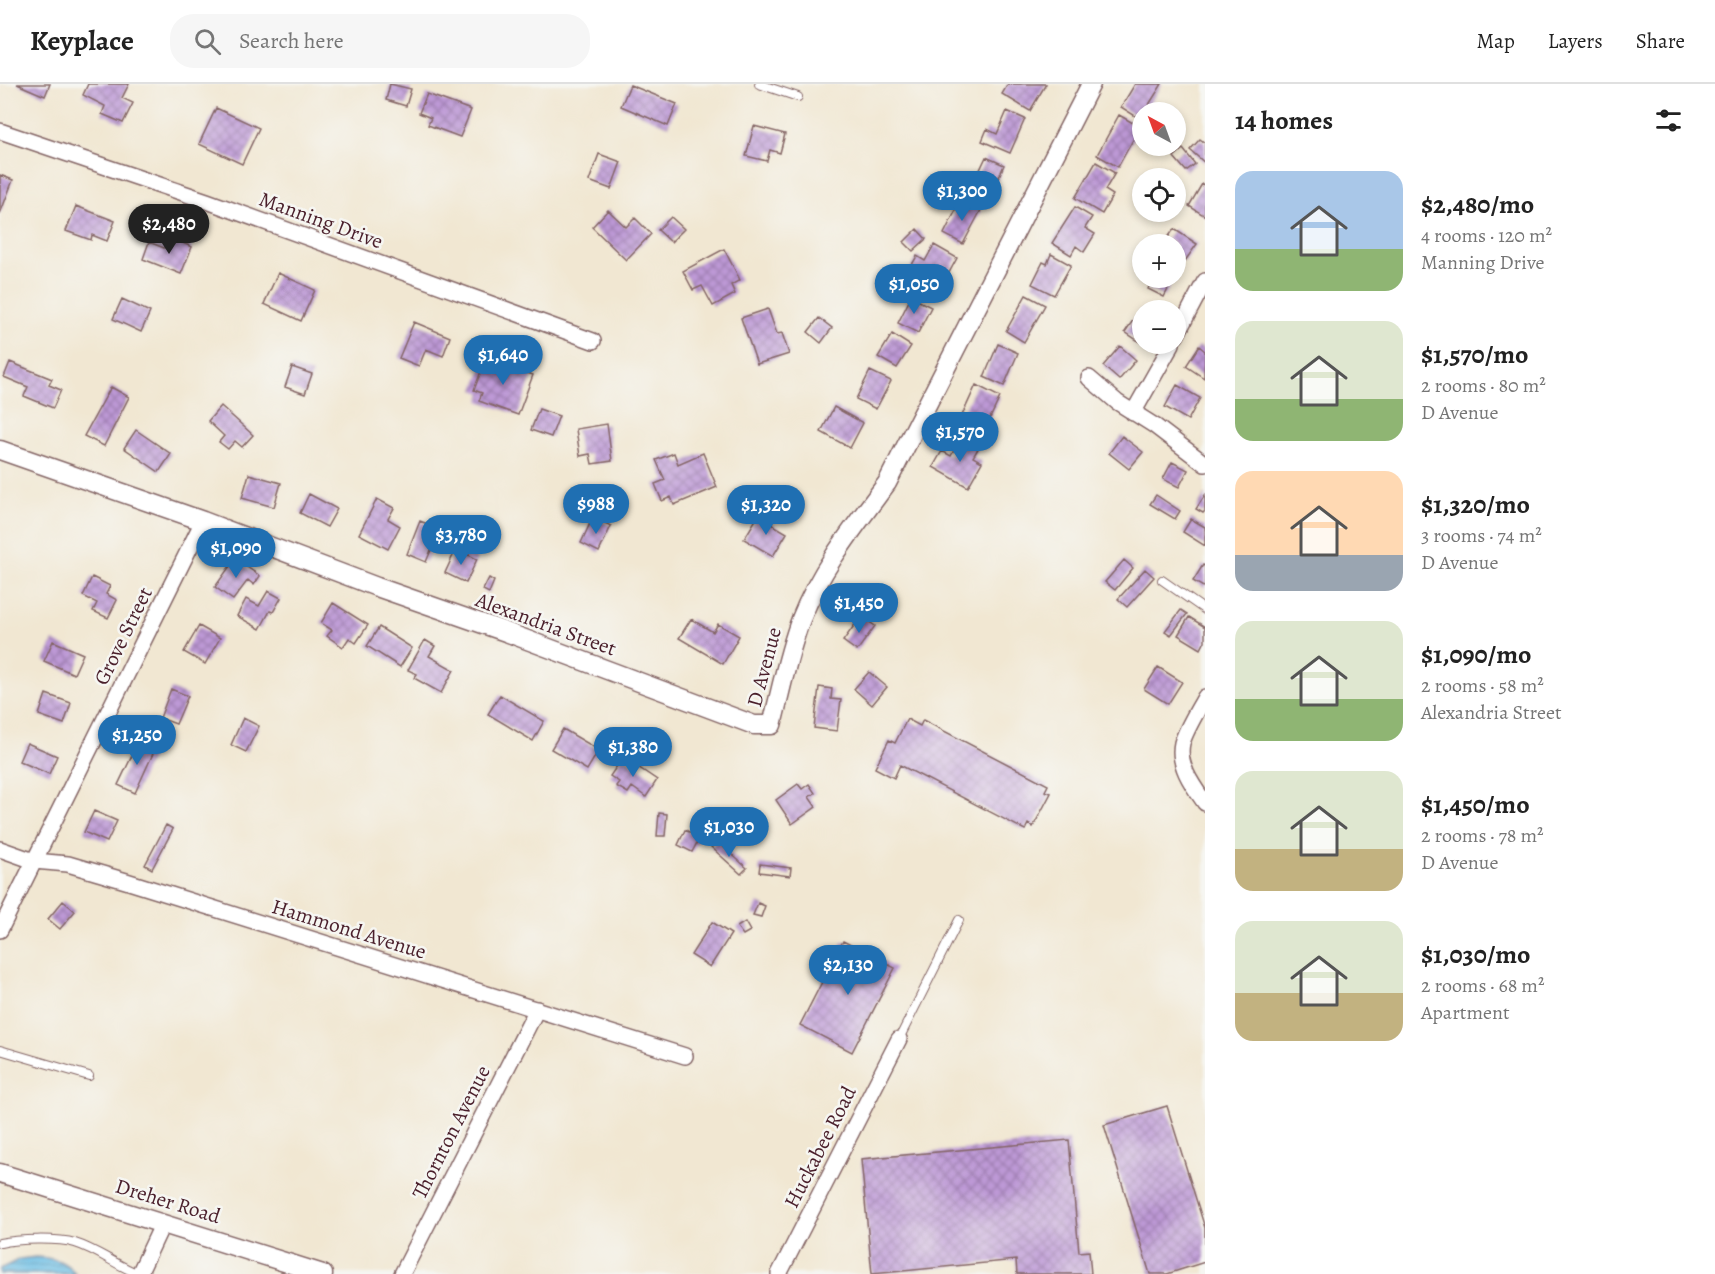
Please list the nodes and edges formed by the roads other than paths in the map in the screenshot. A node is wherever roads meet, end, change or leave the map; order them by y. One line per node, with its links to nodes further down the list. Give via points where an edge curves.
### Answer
1 (759, 84): 3 (lane)
2 (1091, 84): 17 (street, D Avenue, via 887,483 844,540 811,595 793,643)
3 (798, 97)
4 (0, 131): 7 (street, Manning Drive, via 207,201)
5 (1205, 281): 6 (street)
6 (1186, 317)
7 (593, 341)
8 (1166, 354): 10 (street)
9 (1089, 378): 10 (street)
10 (1133, 413): 12 (street)
11 (0, 450): 13 (street, Alexandria Street)
12 (1205, 464)
13 (203, 521): 17 (street, Alexandria Street, via 753,725); 20 (street, Grove Street)
14 (1162, 580): 15 (lane)
15 (1205, 610)
16 (1205, 697): 18 (street, via 1183,741 1181,754 1189,778)
17 (772, 725)
18 (1205, 803)
19 (0, 849): 20 (street, Hammond Avenue)
20 (34, 861): 22 (street, Grove Street); 23 (street, Hammond Avenue, via 68,864 116,878)
21 (959, 920): 24 (lane)
22 (0, 930)
23 (537, 1009): 26 (street, Hammond Avenue); 33 (street, Thornton Avenue)
24 (899, 1039): 34 (street, Huckabee Road)
25 (0, 1050): 27 (lane)
26 (685, 1056)
27 (89, 1076)
28 (0, 1173): 29 (street, Dreher Road)
29 (163, 1223): 31 (street); 32 (street, Dreher Road)
30 (0, 1243): 31 (lane, via 74,1243)
31 (139, 1274)
32 (323, 1274)
33 (402, 1274)
34 (779, 1274)

